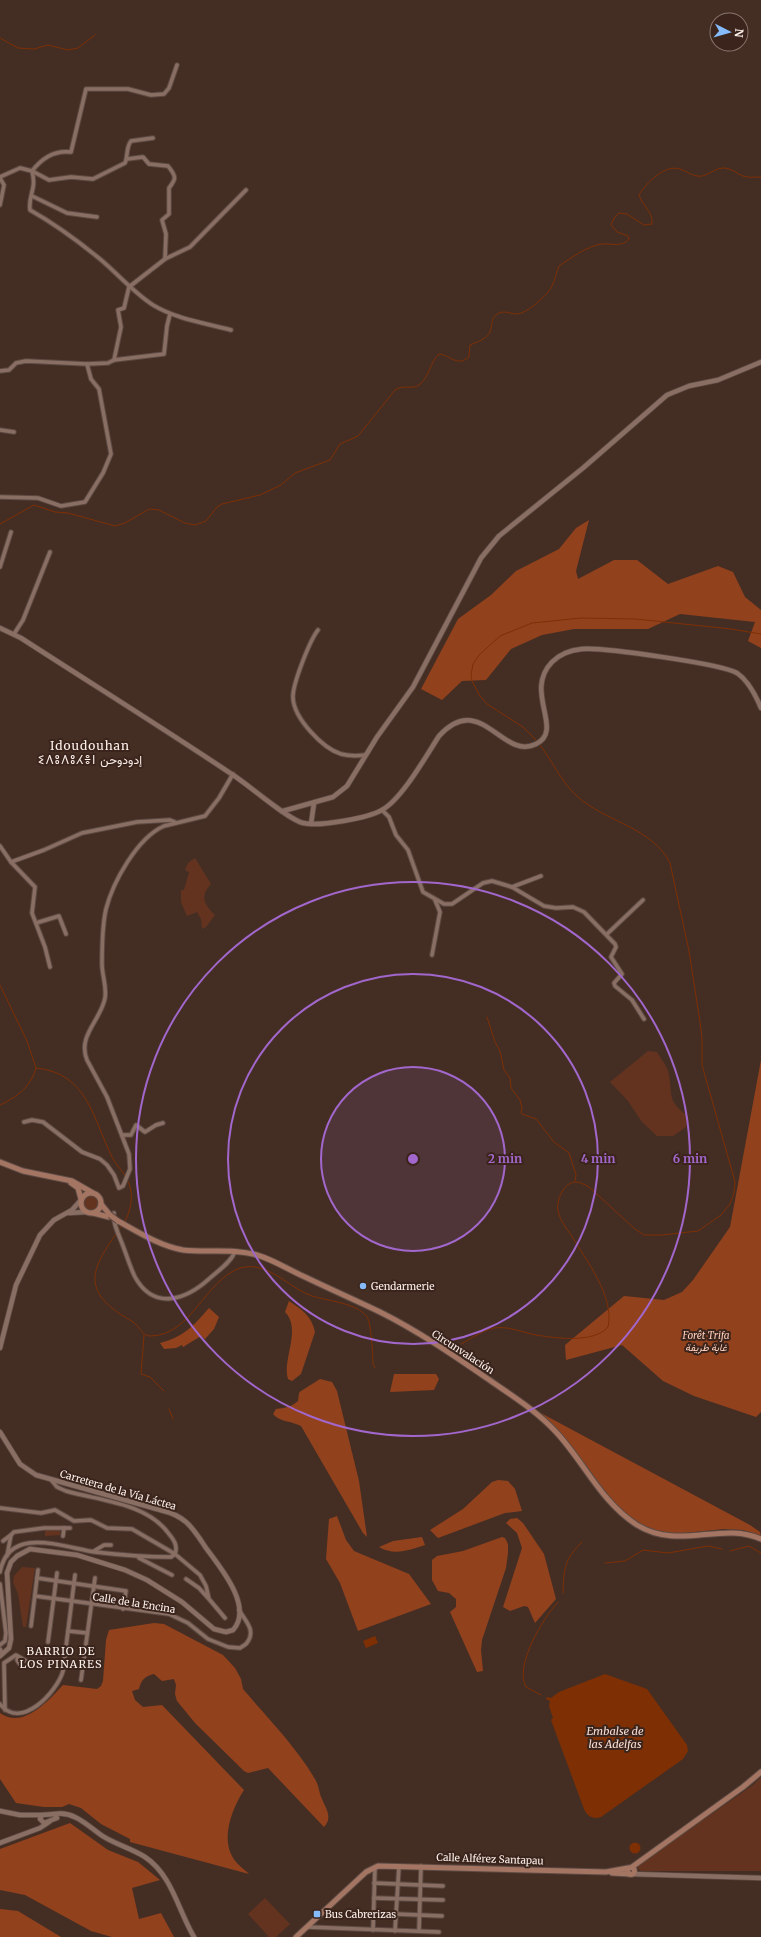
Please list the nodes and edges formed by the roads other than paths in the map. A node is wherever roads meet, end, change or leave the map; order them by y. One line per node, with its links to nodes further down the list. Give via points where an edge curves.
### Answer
1 (177, 65): 4 (street, via 169,88 164,94 151,95 128,89 86,89 71,152 52,154 39,162)
2 (153, 138): 3 (street, via 131,141 128,145)
3 (127, 159): 4 (street, via 125,163 93,179 71,177 49,180); 10 (street, via 143,157 149,164 168,166 175,180 169,188 169,214 162,220 166,234)
4 (32, 171): 5 (street, via 20,168); 7 (street, via 35,182)
5 (0, 178): 8 (street, via 4,185)
6 (246, 190): 10 (street, via 190,247)
7 (32, 196): 9 (street, via 67,213); 11 (street, via 30,210 53,223 100,259)
8 (0, 205)
9 (97, 217)
10 (165, 259): 11 (street)
11 (129, 287): 12 (street); 14 (street, via 124,308 118,310 121,327)
12 (170, 314): 13 (street); 14 (street, via 164,354)
13 (231, 330)
14 (114, 360): 16 (street)
15 (761, 362): 28 (street, via 718,380 689,386 667,395 493,542 474,570 413,687)
16 (87, 364): 17 (street, via 26,361 16,363 9,370); 20 (street, via 91,379 99,389 112,454 93,490 85,502 61,506 38,498)
17 (0, 371)
18 (0, 430): 19 (street)
19 (14, 432)
20 (0, 497)
21 (11, 532): 23 (street)
22 (50, 552): 26 (street, via 23,620)
23 (0, 567)
24 (0, 628): 26 (street)
25 (318, 630): 28 (street, via 303,660 292,698 305,724 335,752)
26 (14, 634): 29 (street)
27 (761, 708): 31 (street, via 748,684 738,674 729,670 700,663 582,648 569,651 558,656 542,678 540,693 548,727 542,740 528,746 513,744 486,725 474,721 451,725 439,736 398,796)
28 (365, 755): 30 (street, via 343,790 333,797)
29 (233, 774): 32 (street); 33 (street, via 219,798 204,816)
30 (314, 803): 32 (street); 34 (street)
31 (382, 810): 34 (street, via 344,822); 39 (street, via 410,854 423,892)
32 (283, 811): 34 (street, via 301,823)
33 (175, 822): 36 (street, via 137,822 82,833); 49 (street, via 158,828 136,851 122,870 106,910 102,963 105,997 86,1035 84,1051 108,1097)
34 (310, 824)
35 (0, 846): 36 (street)
36 (10, 862): 41 (street, via 35,887 32,913)
37 (541, 876): 38 (street)
38 (512, 887): 39 (street, via 488,882 477,886 452,904); 43 (street, via 544,906 578,908)
39 (435, 900): 44 (street, via 440,912)
40 (643, 900): 43 (street)
41 (36, 923): 42 (street, via 59,916); 45 (street)
42 (66, 934)
43 (607, 934): 46 (street, via 616,948 611,957 622,974 614,983 615,986 632,1000)
44 (432, 955)
45 (50, 967)
46 (644, 1019)
47 (24, 1122): 49 (street, via 38,1120 47,1124 82,1152 107,1165 119,1188 125,1183 130,1162)
48 (163, 1123): 49 (street, via 145,1132 134,1126 131,1134)
49 (122, 1135)
50 (0, 1162): 51 (main road)
51 (63, 1179): 52 (main road); 53 (main road, via 78,1188)
52 (93, 1193): 53 (main road, via 85,1195); 54 (main road, via 99,1197)
53 (81, 1200): 55 (main road, via 81,1206); 57 (street)
54 (101, 1204): 56 (main road, via 99,1209); 58 (main road)
55 (86, 1212): 56 (main road); 57 (street)
56 (92, 1213): 58 (main road)
57 (65, 1214): 60 (street, via 44,1230 25,1266 13,1295)
58 (111, 1215): 59 (main road, Circunvalación, bridge, via 165,1245 180,1249); 59 (street, via 140,1284 150,1294 166,1299 184,1296 199,1288 230,1261)
59 (234, 1252): 69 (main road, Circunvalación, via 248,1253 268,1260 381,1313 474,1369 548,1424 611,1503 642,1528 675,1536 735,1533)
60 (0, 1348)
61 (0, 1432): 62 (street, Carretera de la Vía Láctea, via 24,1468 36,1476)
62 (52, 1481): 73 (street, via 66,1491 146,1513 168,1531 176,1545); 96 (street, Carretera de la Vía Láctea, via 182,1518 228,1579)
63 (0, 1508): 73 (street, via 41,1513 55,1510 74,1521 91,1520 107,1528 129,1528)
64 (64, 1528): 65 (street); 67 (street, via 44,1528); 68 (street)
65 (70, 1528)
66 (7, 1533): 67 (street)
67 (12, 1534): 70 (street); 74 (street)
68 (63, 1536)
69 (761, 1538)
70 (2, 1541)
71 (111, 1545): 72 (street)
72 (93, 1552): 74 (street, via 39,1542 21,1546); 75 (street)
73 (175, 1554): 75 (street, via 171,1557); 90 (street, via 200,1575)
74 (7, 1556): 77 (street)
75 (137, 1556): 80 (street)
76 (38, 1570): 81 (street)
77 (0, 1572)
78 (57, 1572): 84 (street)
79 (75, 1575): 85 (street)
80 (172, 1575)
81 (37, 1578): 84 (street); 88 (street)
82 (95, 1578): 87 (street)
83 (186, 1579): 90 (street)
84 (56, 1580): 85 (street); 89 (street)
85 (74, 1583): 87 (street); 92 (street)
86 (0, 1584): 93 (street)
87 (94, 1586): 94 (street); 95 (street, via 126,1590)
88 (35, 1596): 89 (street, Calle de la Encina); 100 (street)
89 (54, 1599): 92 (street, Calle de la Encina); 103 (street)
90 (209, 1599): 97 (street)
91 (8, 1602): 93 (street); 98 (street, via 6,1578 11,1562 26,1550 44,1550 97,1560 135,1574 182,1602 218,1631 230,1632); 104 (street, via 11,1639 9,1648)
92 (72, 1602): 94 (street, Calle de la Encina); 101 (street)
93 (3, 1603): 104 (street, via 6,1637)
94 (92, 1604): 95 (street, Calle de la Encina); 102 (street)
95 (123, 1609): 99 (street, Calle de la Encina, via 174,1616 191,1625 208,1639 236,1648 249,1641 251,1629)
96 (239, 1609): 98 (street, Carretera de la Vía Láctea); 99 (street, Calle de la Encina)
97 (225, 1618)
98 (239, 1622): 99 (street)
99 (247, 1623)
100 (31, 1626)
101 (68, 1631): 102 (street); 111 (street, via 63,1671 58,1683 31,1710 18,1713)
102 (87, 1633): 109 (street)
103 (48, 1642)
104 (1, 1650): 107 (street)
105 (17, 1656): 106 (street, via 33,1665); 107 (street); 108 (street)
106 (37, 1662)
107 (4, 1663): 111 (street)
108 (21, 1666)
109 (81, 1680)
110 (0, 1704): 111 (street)
111 (5, 1710)
112 (761, 1772): 122 (main road)
113 (0, 1811): 115 (street)
114 (56, 1817): 115 (street); 116 (street); 141 (street, via 64,1814 73,1816 106,1838 137,1852 154,1865 168,1882)
115 (41, 1819): 116 (street); 117 (street)
116 (49, 1822): 117 (street, via 44,1827)
117 (32, 1830): 118 (street)
118 (0, 1843)
119 (399, 1866): 120 (main road, Calle Alférez Santapau); 121 (main road, Calle Alférez Santapau); 125 (street)
120 (422, 1866): 122 (main road, Calle Alférez Santapau); 126 (street)
121 (375, 1867): 124 (street); 136 (main road, via 366,1872)
122 (631, 1871): 123 (street, Calle Alférez Santapau, via 645,1874)
123 (761, 1878)
124 (374, 1883): 125 (street); 128 (street)
125 (398, 1884): 126 (street); 129 (street)
126 (421, 1884): 127 (street); 130 (street)
127 (443, 1886)
128 (374, 1898): 129 (street); 132 (street)
129 (397, 1898): 130 (street); 133 (street)
130 (420, 1899): 131 (street); 134 (street)
131 (443, 1900)
132 (374, 1913): 133 (street); 137 (street)
133 (396, 1913): 134 (street); 138 (street)
134 (420, 1915): 135 (street); 139 (street)
135 (442, 1916)
136 (307, 1927): 137 (street); 142 (main road)
137 (373, 1930): 138 (street)
138 (396, 1931): 139 (street)
139 (419, 1931): 140 (street)
140 (439, 1932)
141 (194, 1937)
142 (296, 1937)

